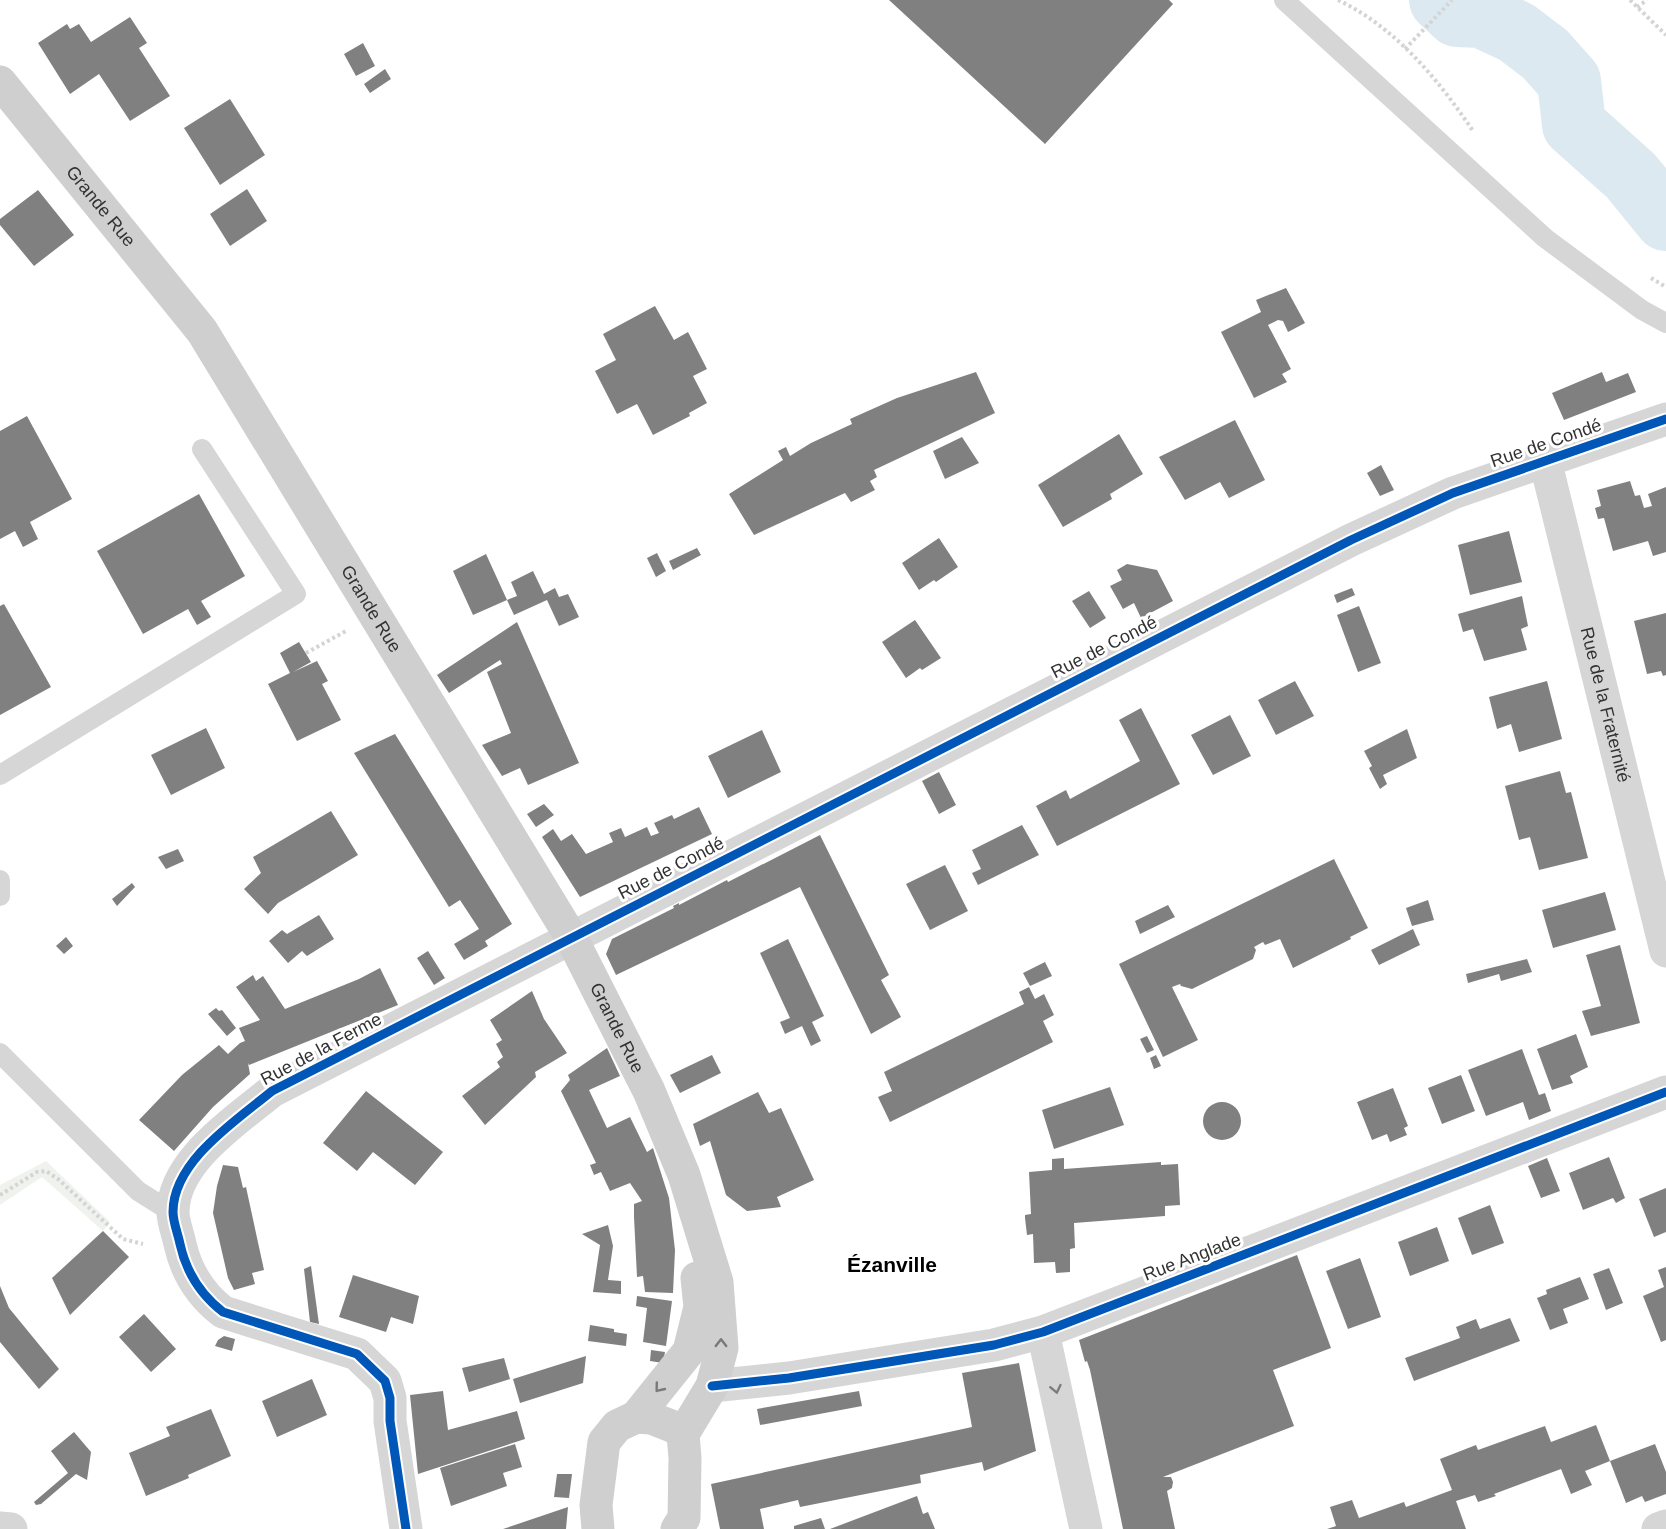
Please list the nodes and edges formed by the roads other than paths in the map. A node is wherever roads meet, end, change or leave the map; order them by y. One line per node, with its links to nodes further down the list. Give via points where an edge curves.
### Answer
1 (1284, 0): 3 (lane, via 1545,238 1642,310)
2 (0, 82): 10 (main road, Grande Rue, via 202,331)
3 (1666, 323)
4 (1666, 419): 6 (street, Rue de Condé)
5 (202, 449): 7 (lane, via 296,594)
6 (1545, 460): 10 (street, Rue de Condé, via 1454,493 1351,540); 11 (street, Rue de la Fraternité)
7 (0, 775)
8 (0, 880): 9 (lane)
9 (0, 896)
10 (571, 937): 14 (main road, Grande Rue, via 649,1091); 15 (street, Rue de la Ferme, via 272,1091 222,1132 188,1167 177,1188)
11 (1666, 951)
12 (0, 1053): 15 (lane, via 138,1191)
13 (1666, 1092): 16 (street, Rue Anglade)
14 (684, 1174): 17 (main road, Grande Rue, one-way to 14, via 722,1348 717,1282); 18 (main road, Grande Rue, one-way to 18, via 700,1307 689,1351)
15 (173, 1213): 24 (street, Rue de la Ferme, via 182,1252 207,1300 223,1312 357,1354 385,1382)
16 (1043, 1332): 17 (street, Rue Anglade, via 994,1346); 26 (street, one-way to 26)
17 (712, 1386): 19 (main road, Grande Rue)
18 (636, 1416): 19 (main road, via 651,1418); 25 (main road, Grande Rue, via 617,1426 604,1442 596,1505)
19 (683, 1434): 20 (main road)
20 (682, 1525)
21 (1666, 1526): 27 (street)
22 (0, 1528): 23 (street)
23 (11, 1529)
24 (406, 1529)
25 (598, 1529)
26 (1086, 1529)
27 (1658, 1529)

